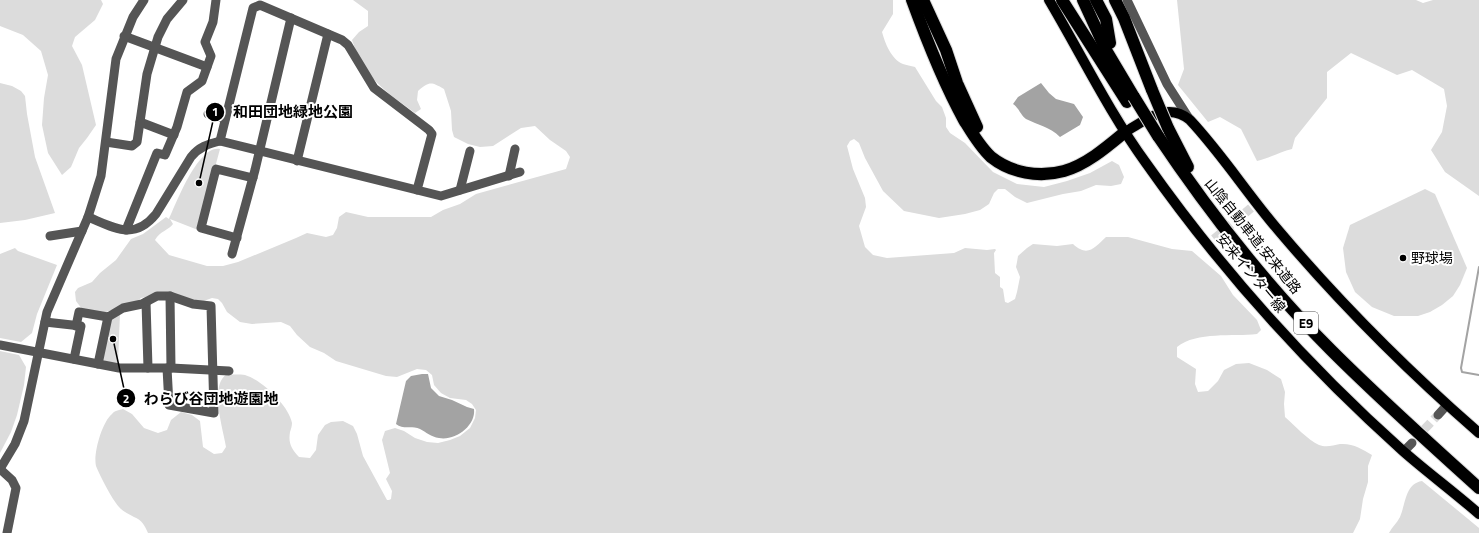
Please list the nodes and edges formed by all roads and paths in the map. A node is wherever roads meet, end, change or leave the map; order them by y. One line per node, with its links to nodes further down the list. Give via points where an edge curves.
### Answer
1 (144, 0): 18 (street)
2 (183, 0): 20 (street, via 168,19)
3 (216, 0): 21 (street, via 213,22 205,42 211,56)
4 (909, 0): 16 (highway)
5 (912, 0): 16 (highway)
6 (924, 0): 27 (highway, via 977,128 986,143 1011,162 1027,167 1063,165 1108,137)
7 (1049, 0): 27 (main road, 安来インター線)
8 (1062, 0): 22 (highway)
9 (1077, 0): 19 (highway, via 1093,31)
10 (1083, 0): 19 (highway)
11 (1090, 0): 19 (highway)
12 (1096, 0): 19 (highway, via 1106,19)
13 (1115, 0): 28 (highway, bridge, via 1152,90)
14 (1127, 0): 25 (street, via 1167,84)
15 (291, 18): 17 (street); 24 (street, via 260,5 253,8); 33 (street)
16 (922, 26): 27 (highway, via 947,87 969,128 992,157 1010,167 1028,173 1064,171 1084,162)
17 (328, 34): 35 (street); 39 (street, via 348,45 374,88 432,134)
18 (124, 36): 20 (street); 31 (street, via 116,59)
19 (1108, 45): 22 (highway)
20 (155, 47): 21 (street); 26 (street, via 147,74)
21 (207, 67): 29 (street, via 202,81 187,92)
22 (1133, 98): 28 (highway)
23 (208, 114): 24 (street)
24 (225, 119): 30 (street)
25 (1190, 120): 27 (main road, via 1181,113 1167,111); 61 (main road, via 1254,206 1371,330)
26 (140, 122): 29 (street); 31 (street, via 137,142 132,146)
27 (1125, 132): 65 (main road, 安来インター線, via 1146,163 1275,323 1323,375)
28 (1160, 134): 41 (highway); 41 (highway, via 1181,156)
29 (174, 135): 43 (street, via 165,155 157,153)
30 (220, 141): 33 (street); 43 (street, via 199,148 191,156 151,220 140,228)
31 (106, 142): 42 (street, via 101,176)
32 (515, 149): 37 (street)
33 (259, 151): 35 (street); 38 (street)
34 (470, 151): 40 (street)
35 (297, 161): 39 (street)
36 (520, 172): 37 (street)
37 (509, 176): 40 (street)
38 (253, 178): 46 (street); 46 (street, via 216,169 201,228)
39 (417, 190): 40 (street, via 441,196)
40 (460, 190)
41 (1215, 213): 67 (highway, 山陰自動車道;安来道路 / E9, via 1310,322 1370,383); 68 (highway, 山陰自動車道;安来道路 / E9, via 1272,286 1330,349)
42 (88, 217): 43 (street); 44 (street)
43 (126, 230)
44 (82, 231): 45 (street); 51 (street)
45 (50, 236)
46 (237, 238): 47 (street)
47 (232, 254)
48 (170, 296): 49 (street, via 157,296); 58 (street); 59 (street, via 193,304 212,306)
49 (146, 302): 50 (street, via 123,308); 57 (street)
50 (108, 317): 52 (street, via 79,312); 56 (street)
51 (45, 322): 52 (street); 54 (street)
52 (76, 326): 55 (street, via 81,326)
53 (0, 345): 54 (street)
54 (38, 352): 55 (street); 66 (street, via 24,421 15,444)
55 (74, 359): 56 (street)
56 (98, 364): 57 (street, via 119,368)
57 (148, 368): 58 (street)
58 (169, 368): 59 (street); 59 (street, via 169,404 214,413)
59 (213, 369): 60 (street)
60 (229, 371)
61 (1447, 405): 62 (street); 63 (main road)
62 (1438, 415)
63 (1479, 434)
64 (1412, 443): 65 (street)
65 (1404, 452): 69 (main road, 安来インター線)
66 (0, 469): 70 (street, via 12,480 16,488)
67 (1479, 483)
68 (1479, 488)
69 (1479, 514)
70 (7, 533)

